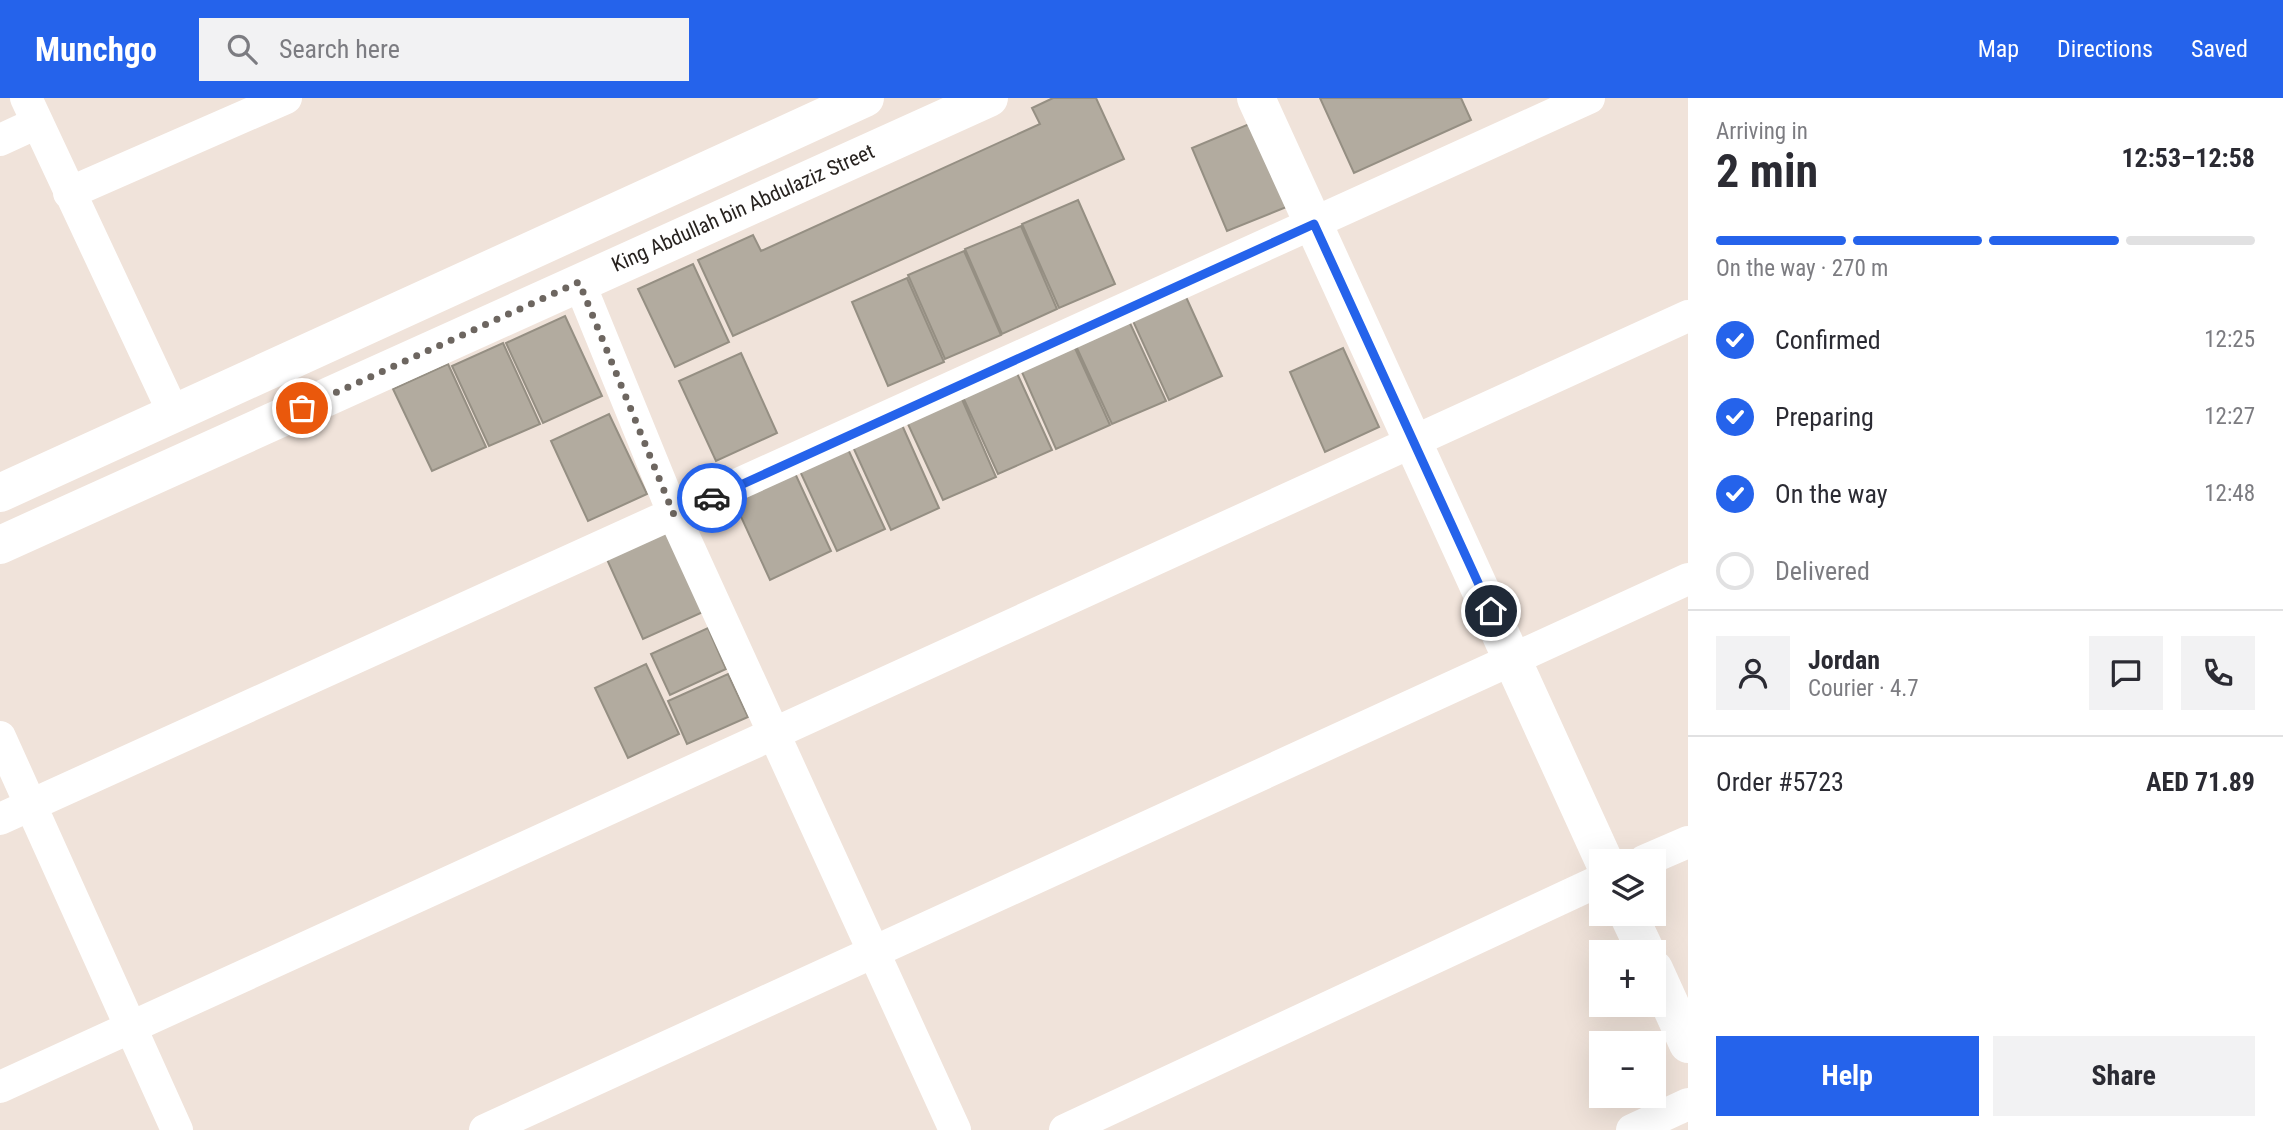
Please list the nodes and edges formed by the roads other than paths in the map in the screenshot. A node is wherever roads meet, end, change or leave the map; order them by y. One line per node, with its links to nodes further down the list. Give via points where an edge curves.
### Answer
1 (286, 98): 8 (street)
2 (865, 98): 10 (main road, via 822,132 593,245 581,261); 12 (main road)
3 (989, 98): 10 (main road, King Abdullah bin Abdulaziz Street)
4 (1256, 98): 9 (main road)
5 (1589, 98): 9 (street)
6 (31, 111): 7 (street); 8 (street)
7 (0, 140)
8 (69, 192): 12 (street)
9 (1314, 224): 13 (main road); 15 (street)
10 (579, 282): 15 (street); 16 (main road, King Abdullah bin Abdulaziz Street)
11 (1688, 316): 13 (street)
12 (174, 414): 14 (main road); 16 (main road, via 176,437 167,444 82,483)
13 (1413, 441): 18 (main road); 19 (street)
14 (0, 493)
15 (674, 515): 19 (street); 21 (street)
16 (0, 544)
17 (1688, 579): 18 (street)
18 (1513, 659): 24 (main road); 27 (street)
19 (774, 733): 27 (street); 29 (street)
20 (0, 737): 21 (street)
21 (30, 805): 22 (street); 29 (street)
22 (0, 819)
23 (1688, 842): 25 (street)
24 (1599, 849)
25 (1666, 852)
26 (1589, 886): 36 (street)
27 (873, 950): 34 (street); 35 (street)
28 (1666, 995): 30 (main road)
29 (132, 1027): 31 (street); 33 (street)
30 (1688, 1044)
31 (0, 1087)
32 (1688, 1104): 37 (street)
33 (177, 1130)
34 (485, 1130)
35 (955, 1130)
36 (1065, 1130)
37 (1632, 1130)

